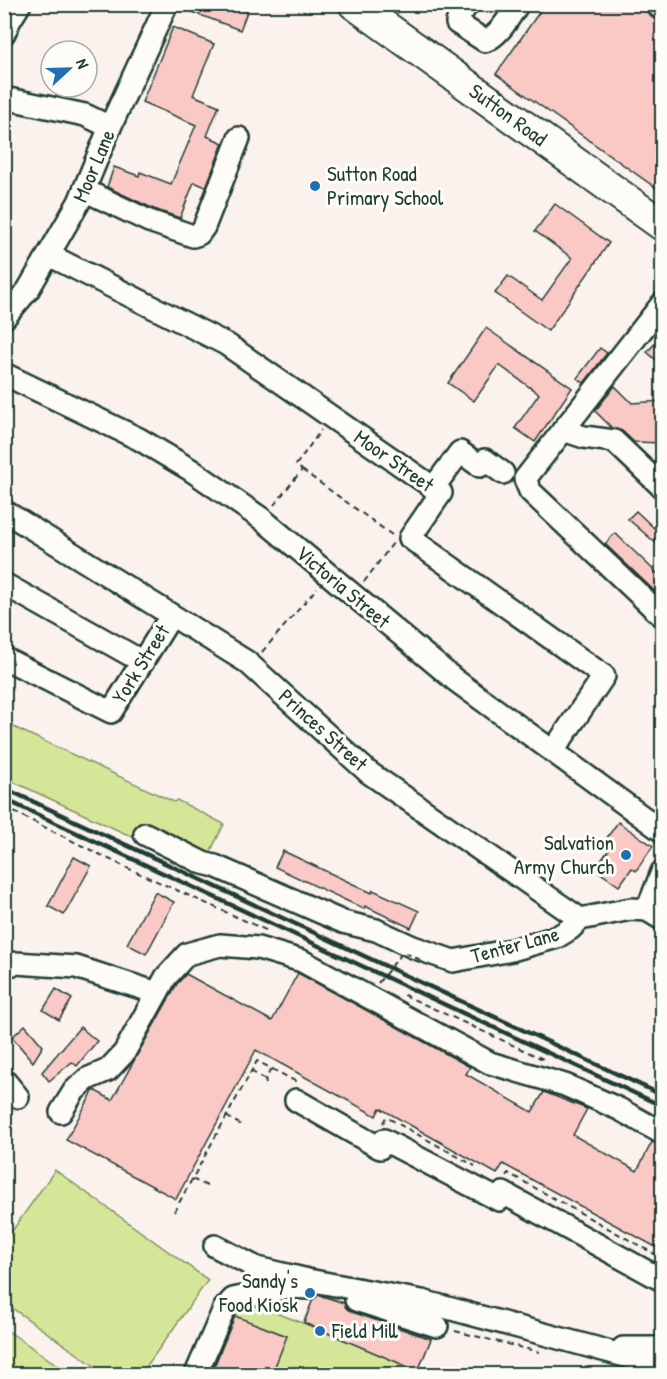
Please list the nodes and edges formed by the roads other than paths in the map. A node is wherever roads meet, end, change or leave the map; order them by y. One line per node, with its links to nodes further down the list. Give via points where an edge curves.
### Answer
1 (167, 4): 8 (street, Moor Lane)
2 (354, 4): 11 (highway, Sutton Road)
3 (468, 4): 4 (street, via 458,23 485,41 493,37)
4 (518, 4)
5 (656, 4): 6 (street)
6 (663, 9)
7 (4, 98): 8 (street, via 85,115)
8 (110, 127): 10 (street, Moor Lane)
9 (239, 138): 10 (street, via 199,234 193,236 149,221)
10 (84, 190): 12 (street, Moor Lane)
11 (663, 225)
12 (49, 255): 14 (street, Moor Lane, via 28,290); 19 (street, Moor Street, via 226,344)
13 (663, 304): 16 (street)
14 (4, 318)
15 (4, 374): 26 (street, Victoria Street, via 139,439 191,470 262,519 455,681)
16 (563, 430): 18 (street, via 614,441); 23 (street, via 525,479 530,490)
17 (503, 473): 19 (street, via 485,460 480,466 460,452)
18 (663, 487)
19 (433, 488): 26 (street, Moor Street, via 441,493 410,538 604,676)
20 (4, 511): 22 (street, Princes Street)
21 (4, 584): 25 (street)
22 (171, 616): 25 (street, York Street); 31 (street, Princes Street, via 250,665 368,772)
23 (663, 616)
24 (4, 658): 25 (street, York Street, via 111,712)
25 (143, 662)
26 (553, 751): 27 (street, Victoria Street)
27 (663, 831)
28 (145, 834): 31 (street, Tenter Lane, via 343,922 376,930 417,953 453,961 557,937)
29 (663, 872): 30 (street)
30 (655, 915): 31 (street, via 631,909)
31 (579, 919)
32 (4, 967): 33 (street, via 16,963 76,967)
33 (157, 993): 37 (street, via 124,1053 108,1070 74,1090); 38 (street, via 188,954 220,945 258,948 302,962 490,1063 565,1085)
34 (4, 1080): 35 (street)
35 (18, 1096)
36 (296, 1100): 40 (street, via 380,1148 384,1140 499,1200 503,1192)
37 (61, 1112)
38 (663, 1133)
39 (215, 1246): 41 (street, via 257,1269)
40 (663, 1280)
41 (305, 1284): 42 (street); 44 (street, via 422,1301); 46 (street, via 233,1299 224,1309)
42 (437, 1326)
43 (663, 1346): 44 (street)
44 (601, 1348): 45 (street)
45 (663, 1366)
46 (196, 1374)

